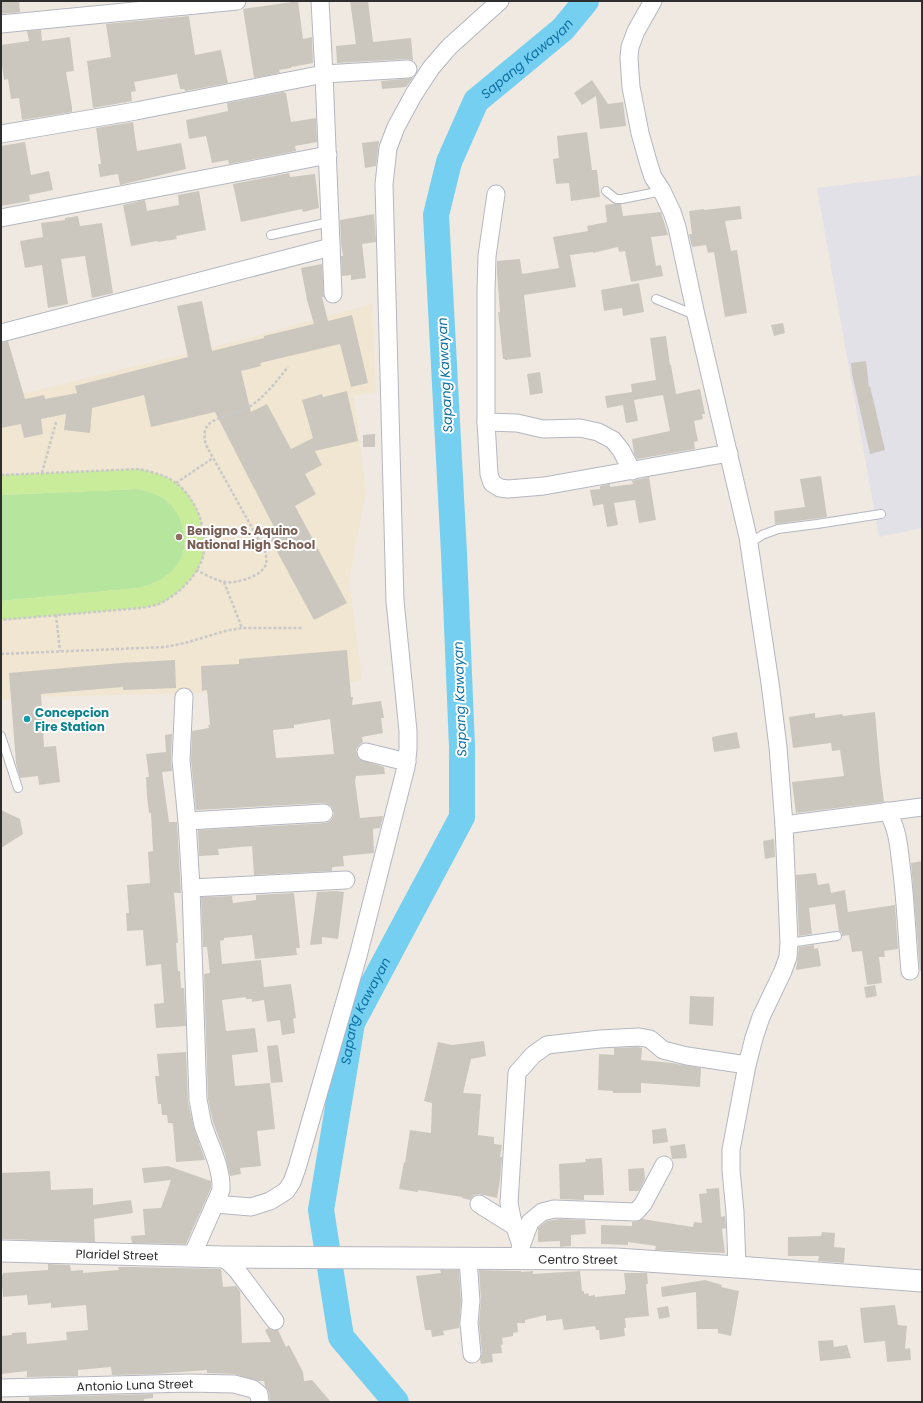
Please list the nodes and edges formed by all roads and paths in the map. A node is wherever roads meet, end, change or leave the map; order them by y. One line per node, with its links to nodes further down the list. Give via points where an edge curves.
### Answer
1 (237, 1): 5 (street)
2 (320, 1): 7 (street)
3 (500, 1): 43 (street, via 449,47 431,68 396,127 388,148 384,184 391,489 395,601 408,731)
4 (654, 1): 11 (street, via 636,31 629,58 631,87 640,133 653,177)
5 (1, 24)
6 (408, 69): 7 (street)
7 (324, 74): 8 (street, via 136,111); 9 (street)
8 (1, 134)
9 (328, 155): 13 (street); 14 (street)
10 (606, 191): 11 (lane, via 616,199 622,199)
11 (662, 191): 19 (street, via 677,227)
12 (496, 194): 23 (street, via 487,256)
13 (1, 218)
14 (330, 222): 15 (lane); 16 (street)
15 (271, 235)
16 (331, 246): 17 (street); 20 (street)
17 (333, 294)
18 (656, 299): 19 (lane)
19 (696, 315): 24 (street)
20 (1, 333)
21 (288, 367): 25 (path, via 255,403 211,423 206,428 206,445)
22 (56, 422): 27 (path)
23 (486, 422): 26 (street, via 517,423 543,429 580,428 598,432 613,440); 26 (street, via 489,474 492,483 500,488 544,486)
24 (729, 453): 26 (street); 31 (street)
25 (213, 458): 29 (path); 33 (path, via 265,551 266,560 266,565 249,578 238,582)
26 (632, 471)
27 (42, 473): 28 (path); 29 (path, via 139,469 158,473)
28 (1, 475)
29 (176, 483): 32 (path, via 190,497 199,513 204,533 204,553)
30 (881, 514): 31 (lane, via 778,529)
31 (749, 544): 49 (street, via 772,697)
32 (196, 570): 33 (path); 34 (path, via 185,587 157,605)
33 (224, 582): 36 (path)
34 (56, 615): 35 (path); 38 (path)
35 (1, 620)
36 (242, 628): 37 (path); 38 (path, via 165,647)
37 (302, 628)
38 (60, 651): 39 (path)
39 (1, 654)
40 (184, 697): 48 (street, via 181,760)
41 (1, 736): 44 (lane)
42 (366, 752): 43 (street)
43 (407, 762): 57 (street, via 358,956 292,1182 286,1191 270,1201 251,1207)
44 (18, 788)
45 (922, 807): 46 (street)
46 (887, 811): 49 (street); 54 (street, via 894,821 899,851)
47 (324, 813): 48 (street)
48 (187, 821): 51 (street)
49 (784, 825): 53 (street)
50 (346, 880): 51 (street)
51 (191, 888): 57 (street, via 198,1100 221,1181 221,1190)
52 (837, 936): 53 (lane)
53 (789, 943): 55 (street, via 788,957 761,1017)
54 (910, 971)
55 (747, 1065): 59 (street, via 663,1050 650,1040 639,1037 547,1045 532,1055 517,1073 508,1203); 65 (street, via 731,1150)
56 (664, 1165): 61 (street, via 636,1212 554,1209 542,1212 530,1222)
57 (215, 1204): 62 (street)
58 (479, 1204): 59 (street)
59 (514, 1226): 61 (street)
60 (1, 1251): 62 (street, Plaridel Street)
61 (519, 1251): 64 (street, Centro Street); 65 (street, Centro Street)
62 (192, 1256): 63 (street, Plaridel Street)
63 (228, 1256): 64 (street, Centro Street); 67 (street)
64 (468, 1258): 68 (street, via 472,1301 469,1323)
65 (737, 1266): 66 (street, Centro Street)
66 (922, 1281)
67 (275, 1321)
68 (472, 1354)
69 (1, 1388): 70 (street, Antonio Luna Street, via 234,1384 253,1389 259,1394)
70 (260, 1402)

